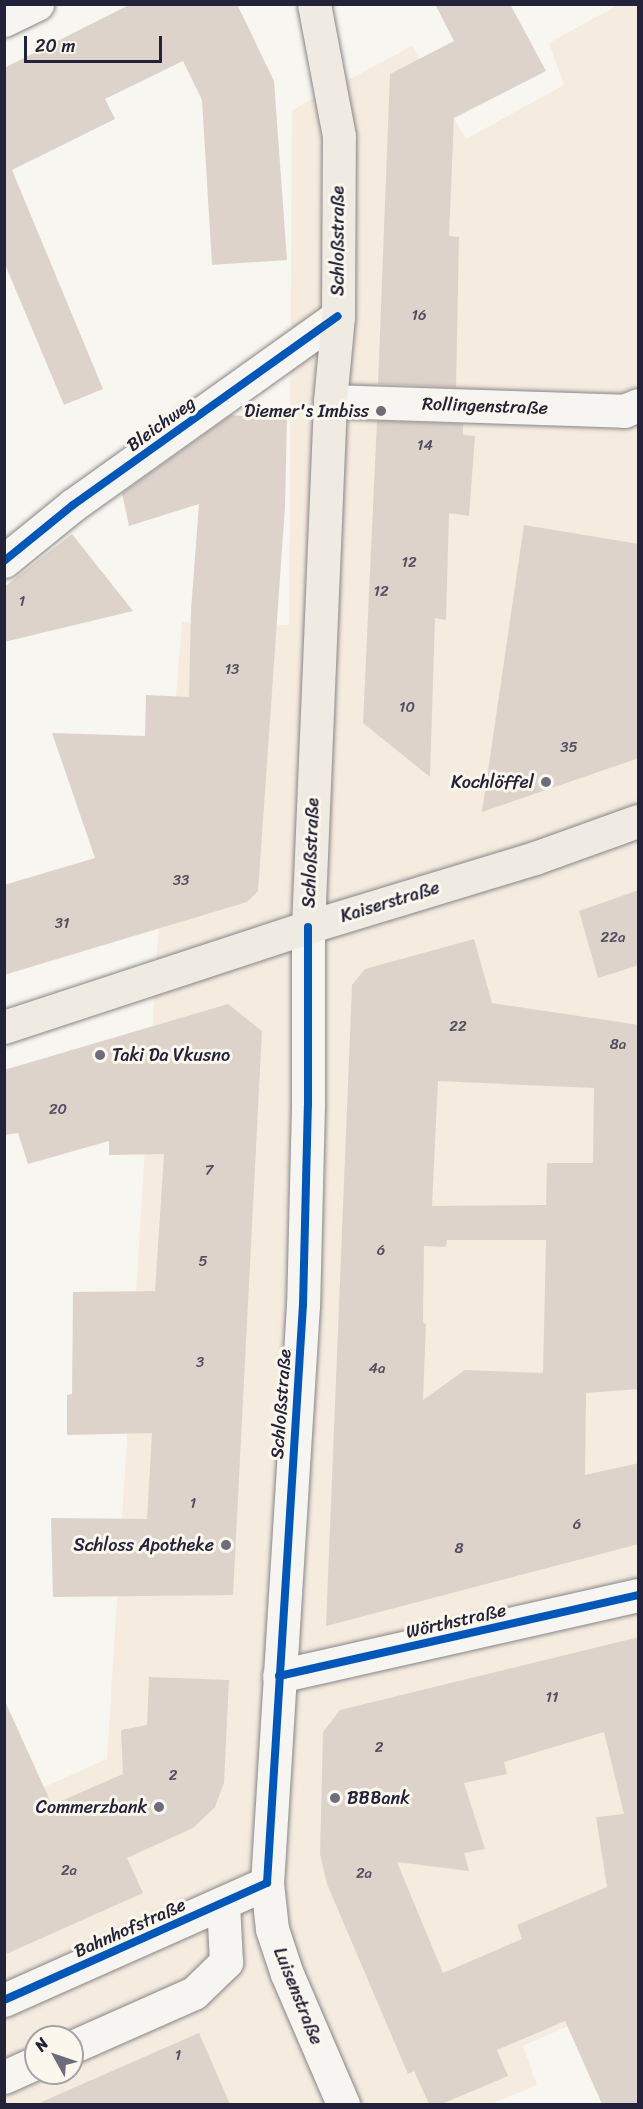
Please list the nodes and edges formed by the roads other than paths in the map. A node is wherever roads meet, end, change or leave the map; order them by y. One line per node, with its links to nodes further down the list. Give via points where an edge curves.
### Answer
1 (37, 4): 3 (street)
2 (314, 4): 4 (main road, Schloßstraße, via 339,136)
3 (4, 20)
4 (338, 316): 5 (main road, Schloßstraße); 7 (street, Bleichweg, via 73,505)
5 (330, 401): 6 (street, Rollingenstraße, via 624,411); 9 (main road, Schloßstraße)
6 (639, 405)
7 (4, 561)
8 (639, 821): 9 (main road, Kaiserstraße, via 535,858)
9 (308, 927): 10 (main road, Kaiserstraße); 12 (street, Schloßstraße, via 303,1305)
10 (4, 1027)
11 (639, 1595): 12 (street, Wörthstraße)
12 (279, 1676): 13 (street, Schloßstraße)
13 (267, 1883): 14 (street, Bahnhofstraße); 19 (street, Luisenstraße, via 272,1929 287,1974)
14 (223, 1903): 15 (street, Bahnhofstraße); 16 (street, via 226,1962 194,1993)
15 (4, 2000)
16 (84, 2043)
17 (24, 2069): 18 (street)
18 (4, 2078)
19 (337, 2090)

